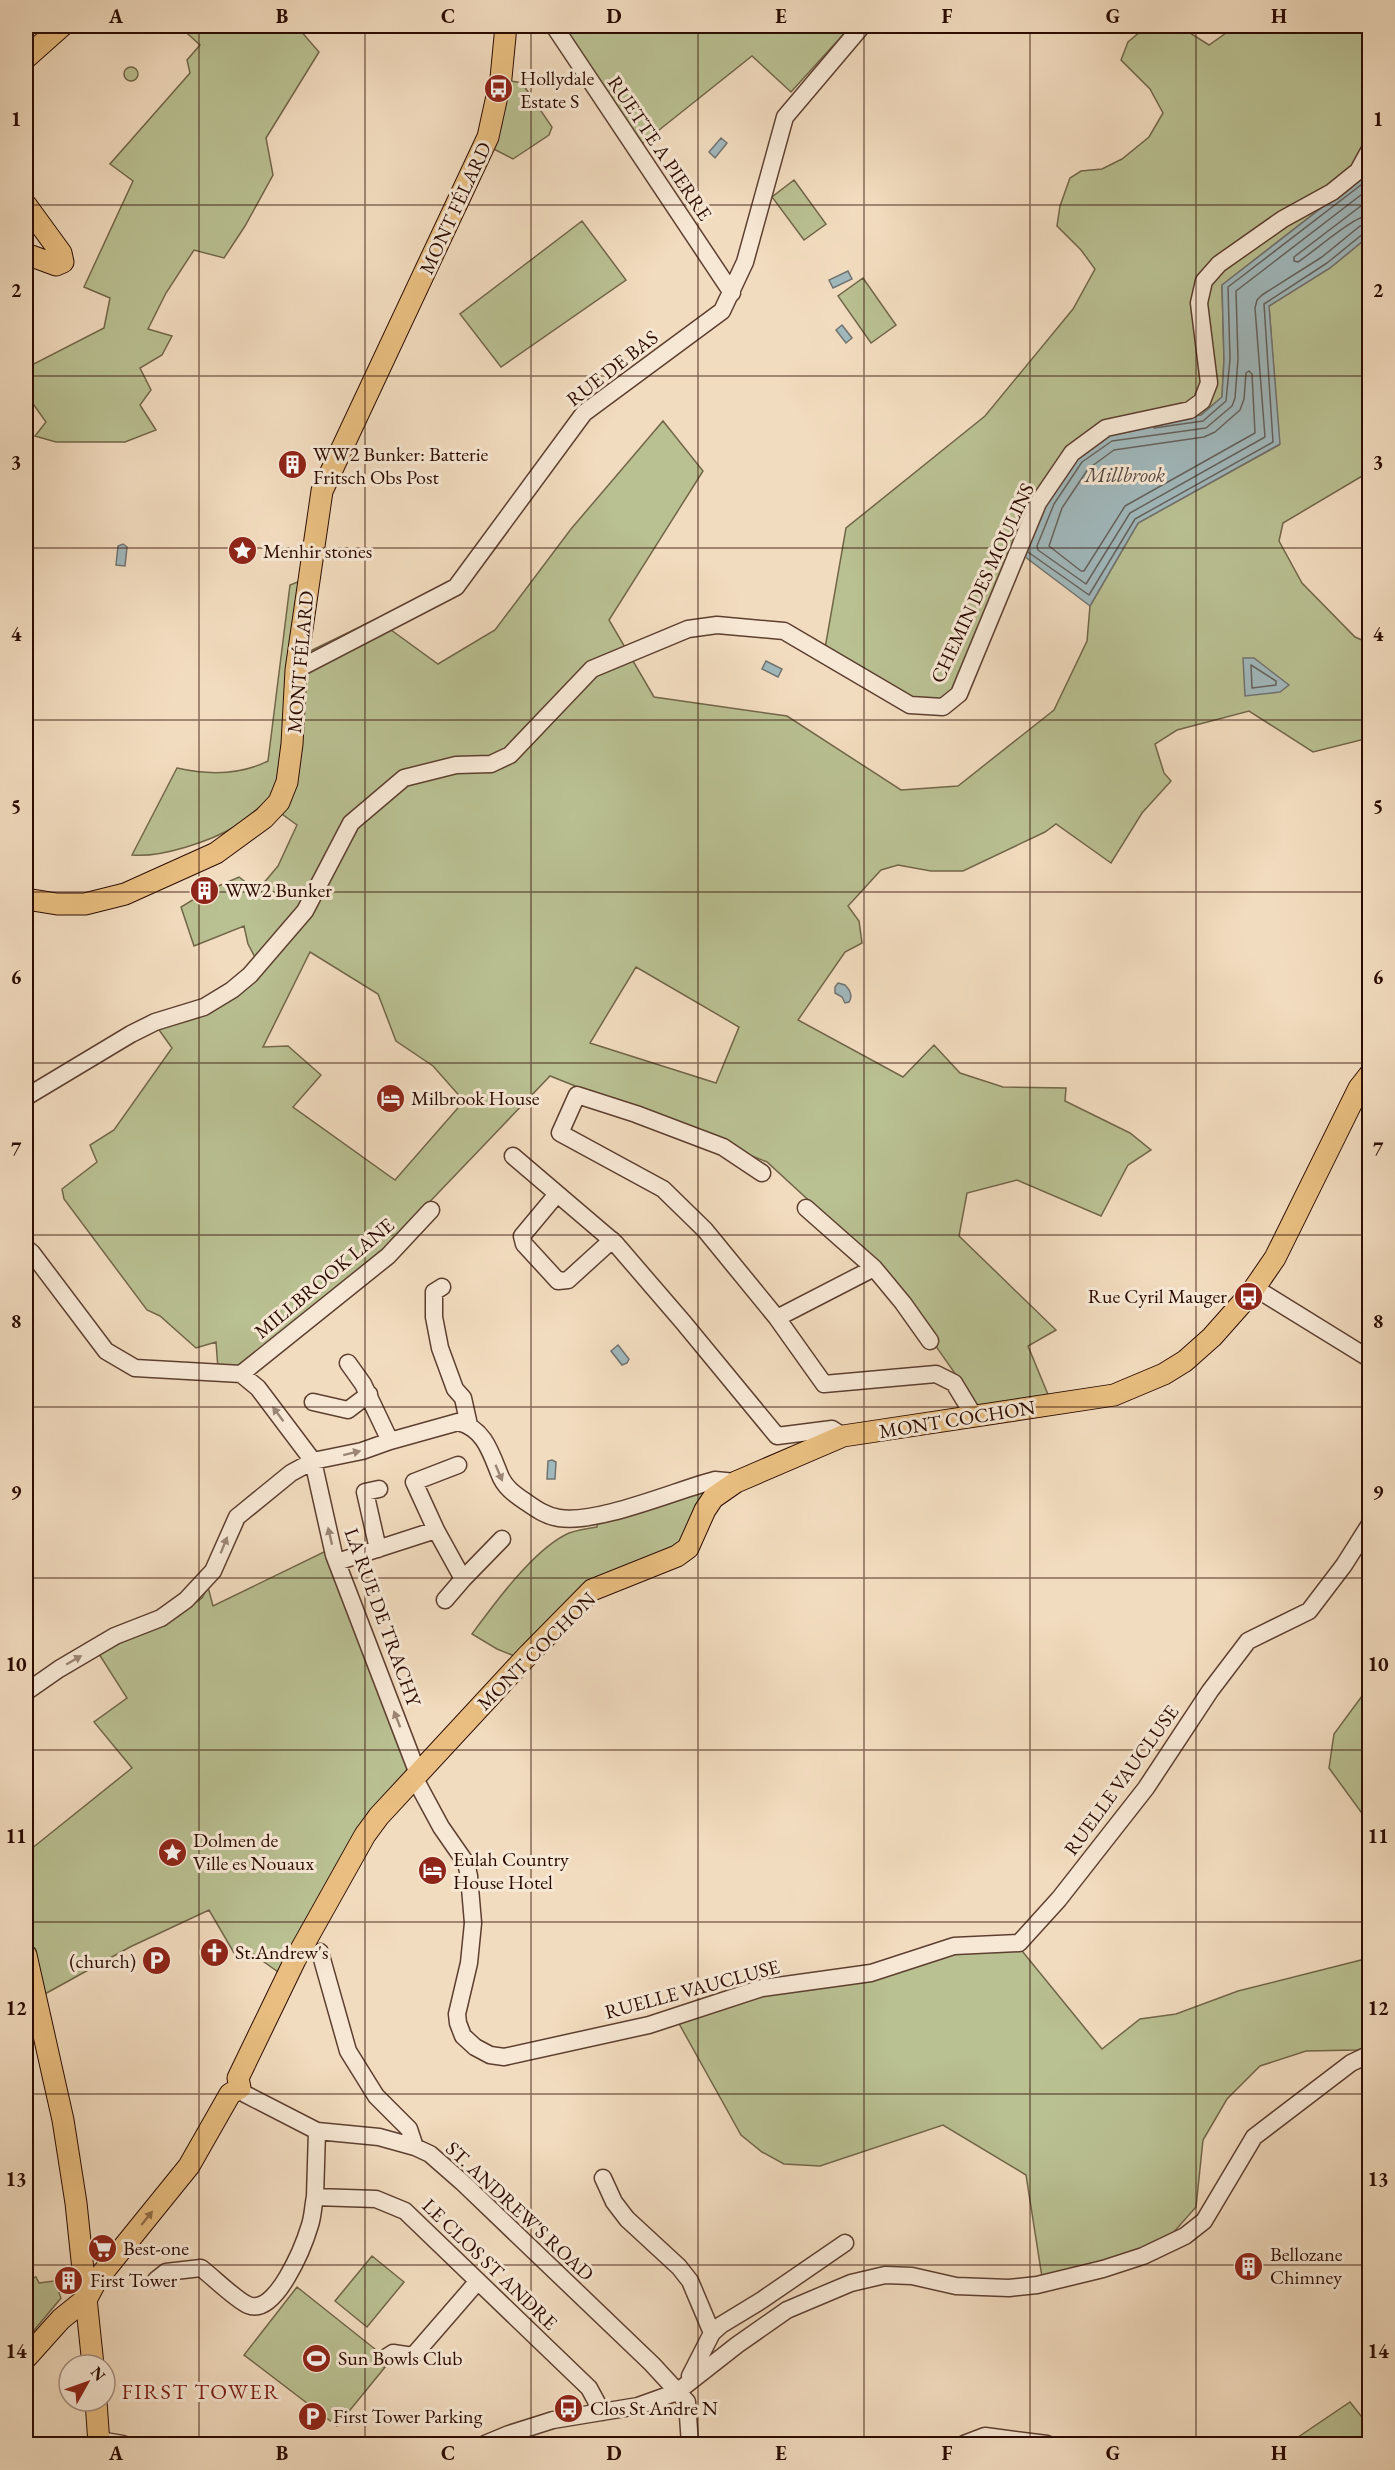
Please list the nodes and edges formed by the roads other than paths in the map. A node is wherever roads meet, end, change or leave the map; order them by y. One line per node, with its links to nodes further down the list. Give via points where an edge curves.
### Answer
1 (62, 26): 5 (main road)
2 (506, 26): 10 (main road, MONT FÉLARD, via 501,78 488,137 322,491)
3 (554, 26): 9 (street, RUETTE A PIERRE)
4 (862, 26): 9 (street, RUE DE BAS, via 785,117 745,262)
5 (26, 58)
6 (1370, 149): 13 (street, CHEMIN DES MOULINS, via 1358,171 1332,192 1283,219 1219,264 1204,281 1199,303 1209,383 1202,401 1190,410 1106,428 1072,453 1038,503 959,694 943,707 910,705 784,631 717,625 688,629 592,669 510,755 491,764 456,765 404,778 351,823 305,911 250,975 232,990 204,1007 154,1022)
7 (26, 206): 8 (main road, via 63,262 56,265)
8 (26, 254)
9 (732, 293): 10 (street, RUE DE BAS, via 722,311 584,413 456,587)
10 (296, 670): 11 (main road, MONT FÉLARD, via 287,782 279,802 264,818 216,853 125,894 85,904)
11 (26, 898)
12 (1370, 1074): 23 (main road, MONT COCHON, via 1359,1088 1295,1221)
13 (26, 1097)
14 (513, 1156): 16 (street)
15 (762, 1173): 24 (street, via 723,1147 577,1095 560,1133 663,1189 705,1230)
16 (557, 1194): 19 (street); 19 (street, via 522,1236 524,1244 558,1281 568,1280)
17 (806, 1208): 21 (street)
18 (431, 1210): 28 (street, MILLBROOK LANE, via 388,1256)
19 (612, 1240): 33 (street, via 777,1436 832,1429)
20 (26, 1248): 28 (street, via 106,1351 135,1368)
21 (874, 1268): 24 (street); 25 (street)
22 (442, 1287): 32 (street, via 434,1292 440,1348 455,1389 463,1398)
23 (1255, 1288): 26 (street); 31 (main road, MONT COCHON, via 1185,1361 1146,1383 1114,1395)
24 (777, 1318): 31 (street, via 824,1383 936,1374 954,1383)
25 (930, 1341)
26 (1370, 1359)
27 (348, 1363): 29 (street)
28 (241, 1374): 35 (street, LA RUE DE TRACHY, one-way to 28, via 258,1388)
29 (369, 1394): 30 (street, via 348,1410); 34 (street)
30 (314, 1402)
31 (974, 1416): 33 (main road, MONT COCHON)
32 (469, 1425): 34 (street, via 458,1422); 37 (street, one-way to 37, via 487,1442 511,1492 542,1514 560,1518 595,1517 715,1480)
33 (843, 1436): 37 (main road, MONT COCHON)
34 (390, 1441): 35 (street, one-way to 34)
35 (313, 1461): 43 (street, LA RUE DE TRACHY, one-way to 35); 46 (street, one-way to 35, via 115,1636 161,1618 186,1600 213,1571 237,1517 291,1473)
36 (458, 1466): 40 (street, via 406,1484)
37 (735, 1482): 47 (main road, MONT COCHON, via 713,1498 688,1548 592,1590)
38 (379, 1489): 42 (street, via 365,1492)
39 (1370, 1524): 47 (street, RUELLE VAUCLUSE, via 1309,1611 1248,1641 1146,1788 1059,1899 1019,1943 954,1946 871,1973 762,1988 649,2025 504,2057 490,2055 463,2036 457,2014 473,1923 466,1863 441,1827)
40 (436, 1530): 42 (street); 44 (street)
41 (502, 1539): 44 (street)
42 (378, 1549): 43 (street)
43 (337, 1562): 47 (street, LA RUE DE TRACHY, one-way to 43)
44 (463, 1579): 45 (street)
45 (445, 1600)
46 (26, 1692)
47 (416, 1776): 51 (main road, MONT COCHON, via 365,1835 295,1960 238,2078)
48 (320, 1952): 53 (street, via 348,2051 376,2096 409,2129)
49 (26, 1955): 59 (main road, via 63,2120)
50 (1370, 2054): 64 (street, via 1351,2062 1254,2137 1204,2221 1185,2236 1103,2269 1037,2285 956,2286 912,2276 885,2275 850,2283 787,2310)
51 (240, 2088): 52 (street, ST. ANDREW'S ROAD); 59 (main road, MONT COCHON, one-way to 51, via 189,2166 230,2094)
52 (317, 2132): 53 (street, ST. ANDREW'S ROAD, via 378,2137); 55 (street)
53 (415, 2147): 65 (street, ST. ANDREW'S ROAD, via 430,2154 462,2182)
54 (603, 2178): 60 (street, via 627,2219 690,2281)
55 (315, 2198): 57 (street, via 310,2224 291,2271 268,2303 259,2307 248,2305 201,2268 166,2272); 58 (street, LE CLOS ST ANDRE, via 376,2199 405,2211)
56 (845, 2242): 60 (street)
57 (156, 2280)
58 (478, 2281): 63 (street, via 413,2356 393,2353); 66 (street, LE CLOS ST ANDRE, via 589,2388)
59 (87, 2298): 61 (main road); 62 (main road, MONT COCHON, via 61,2319)
60 (712, 2333): 64 (street)
61 (92, 2353)
62 (26, 2358)
63 (385, 2358)
64 (691, 2381): 65 (street)
65 (677, 2391): 66 (street, via 638,2406); 72 (street, ST. ANDREW'S ROAD, via 687,2402)
66 (602, 2412): 68 (street, via 554,2420)
67 (97, 2413): 69 (main road)
68 (511, 2439): 71 (street)
69 (99, 2442): 70 (street)
70 (123, 2445)
71 (485, 2445)
72 (690, 2445)
73 (964, 2445): 74 (street, via 985,2436)
74 (1047, 2445)

